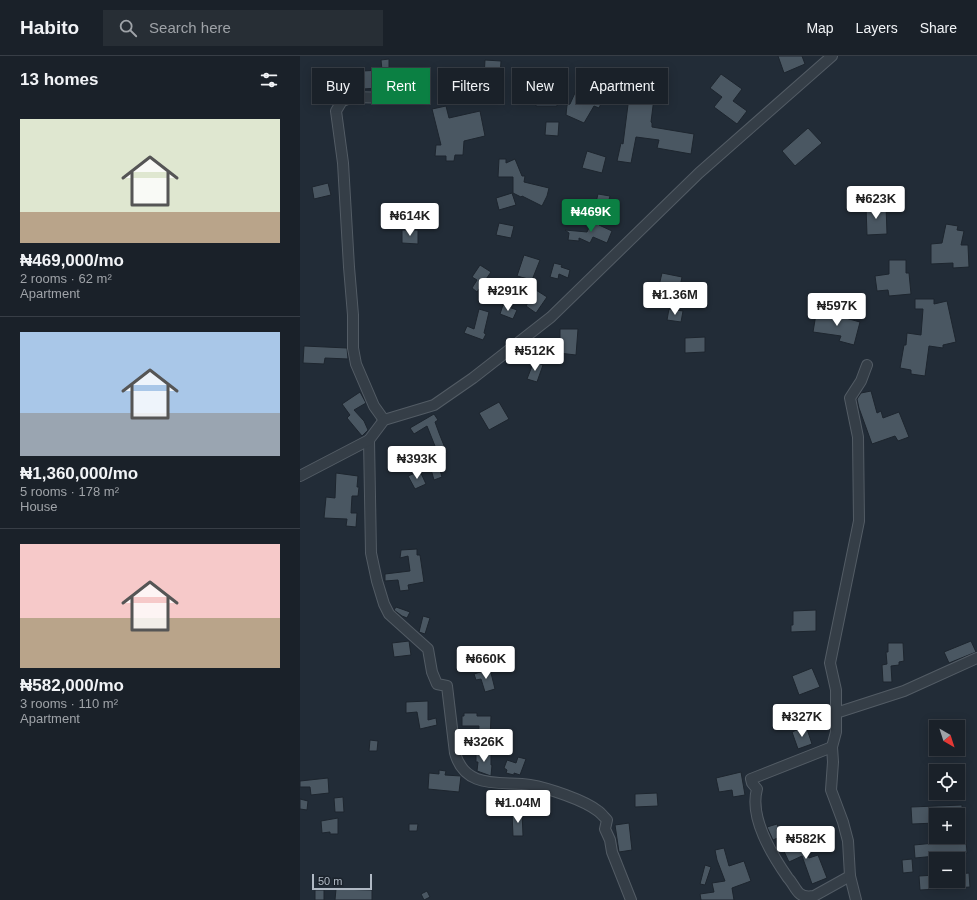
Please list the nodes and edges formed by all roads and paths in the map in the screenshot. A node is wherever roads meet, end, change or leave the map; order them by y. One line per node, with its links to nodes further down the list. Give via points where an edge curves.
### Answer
1 (832, 56): 4 (street, via 699,173 551,318 434,405)
2 (372, 97): 4 (street, via 353,97 342,101 336,111 343,163 353,348 356,364 374,406)
3 (867, 365): 8 (street, via 850,398 858,437 859,521 830,662 836,690)
4 (384, 420): 5 (street)
5 (369, 440): 6 (street); 11 (street, via 371,553 379,586 389,614 428,649 437,684 447,686 458,761 465,771 476,778 499,784 544,788 577,799 598,811 606,820 604,829)
6 (300, 476)
7 (977, 658): 8 (street, via 904,691)
8 (836, 713): 9 (street, via 836,732)
9 (832, 747): 10 (street, via 831,790 848,841); 10 (street, via 751,779 757,789 757,820 780,866 800,893 807,897 814,896)
10 (850, 876): 12 (street)
11 (631, 900)
12 (856, 900)

